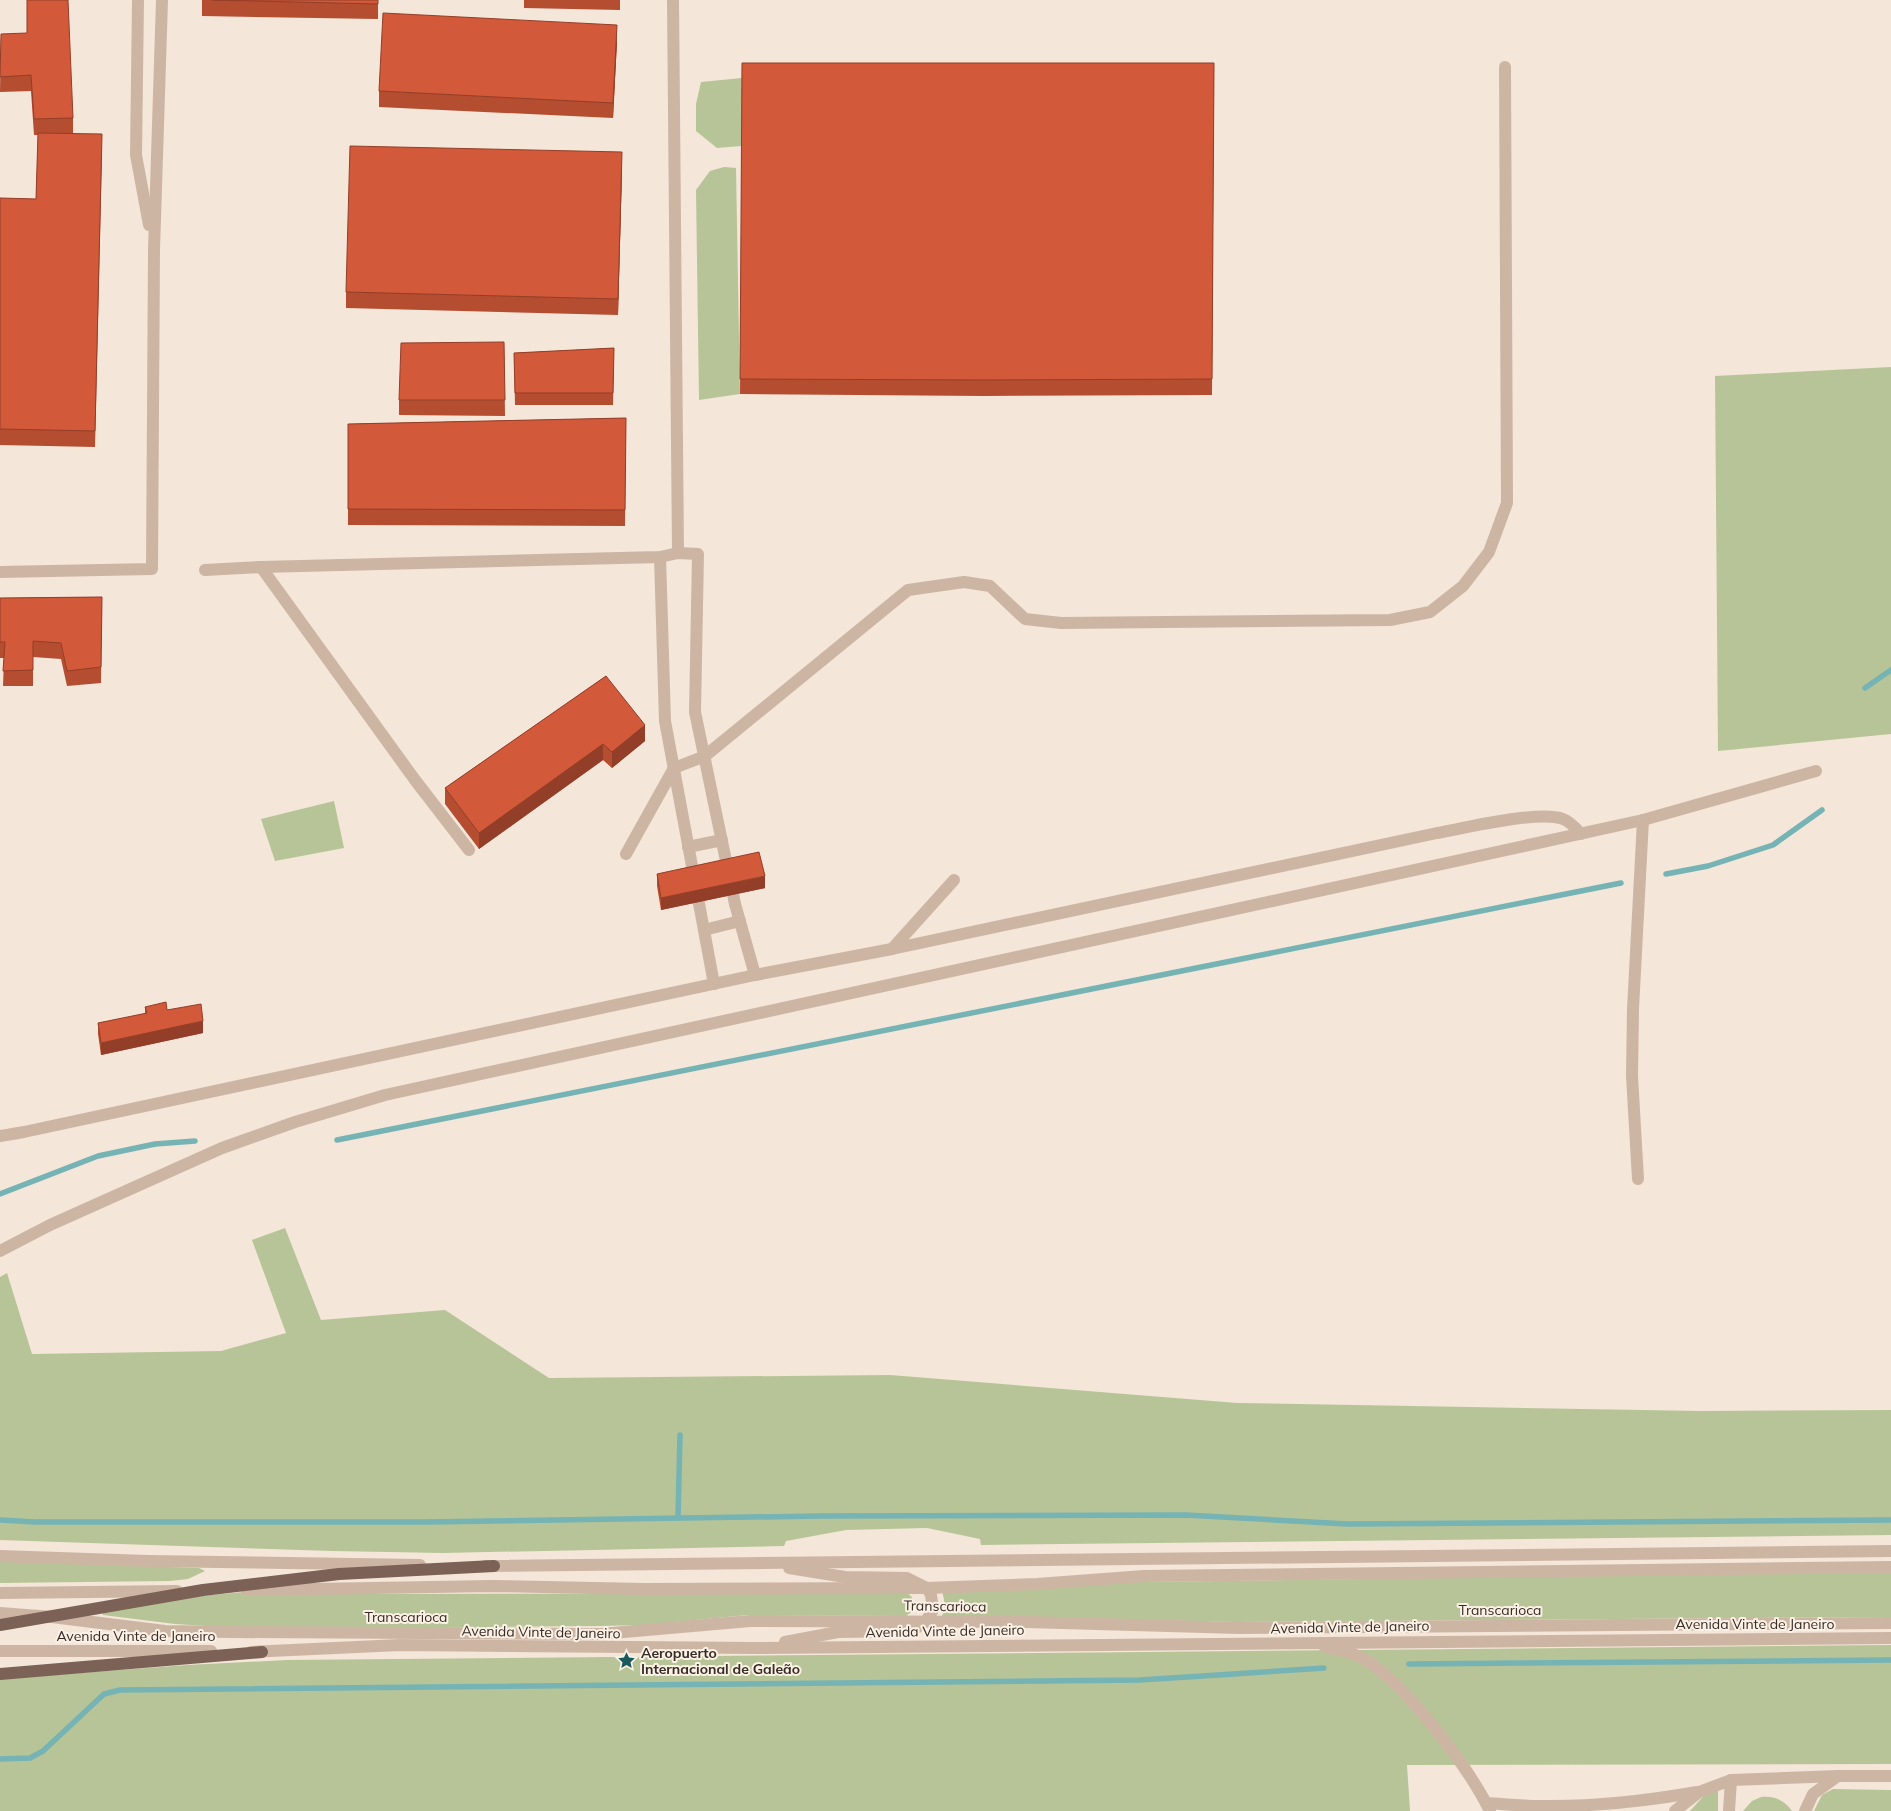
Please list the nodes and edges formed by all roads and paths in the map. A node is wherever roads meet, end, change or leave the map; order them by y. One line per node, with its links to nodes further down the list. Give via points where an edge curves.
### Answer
1 (138, 0): 5 (street, via 136,155)
2 (162, 0): 5 (street)
3 (673, 0): 6 (street)
4 (1505, 67): 11 (street, via 1507,503 1489,552 1463,586 1430,612 1390,620 1071,622 1025,619 990,586 964,582 908,590)
5 (154, 250): 10 (street, via 152,569)
6 (678, 553): 7 (street); 11 (street, via 698,554 695,712)
7 (660, 557): 8 (street); 12 (street, via 666,721)
8 (261, 567): 9 (street); 18 (street)
9 (205, 570)
10 (0, 572)
11 (705, 756): 12 (street); 16 (street)
12 (674, 768): 17 (street); 19 (street)
13 (1816, 771): 14 (street)
14 (1643, 820): 15 (street); 27 (street, via 1632,1076)
15 (1581, 834): 23 (street, via 1561,818 1516,819); 28 (street, via 385,1095 222,1148)
16 (722, 840): 17 (street); 21 (street)
17 (688, 847): 22 (street)
18 (469, 850)
19 (626, 854)
20 (954, 880): 23 (street)
21 (740, 921): 22 (street); 24 (street)
22 (704, 930): 25 (street)
23 (892, 949): 24 (street)
24 (755, 975): 25 (street)
25 (714, 984): 26 (street)
26 (0, 1136)
27 (1638, 1179)
28 (0, 1250)
29 (1891, 1551): 31 (street)
30 (0, 1556): 32 (street)
31 (752, 1562): 32 (street); 34 (street, via 846,1576 907,1578)
32 (494, 1566): 35 (main road, via 339,1574)
33 (1891, 1567): 34 (street, Transcarioca, via 1153,1575)
34 (927, 1588): 35 (street, Transcarioca, via 491,1586); 39 (street, via 933,1603)
35 (203, 1590): 36 (street, Transcarioca); 38 (main road)
36 (0, 1593)
37 (0, 1613): 38 (street, Transcarioca)
38 (52, 1617): 39 (street, Transcarioca, via 165,1631 601,1634 750,1621); 41 (main road)
39 (926, 1621): 40 (street, Transcarioca, via 1238,1628); 44 (street, via 912,1630 838,1632)
40 (1891, 1623)
41 (0, 1625)
42 (1891, 1638): 43 (street, Avenida Vinte de Janeiro)
43 (1312, 1643): 44 (street, Avenida Vinte de Janeiro); 52 (street, via 1364,1658 1395,1684 1457,1759)
44 (753, 1648): 46 (street, Avenida Vinte de Janeiro, via 400,1645)
45 (0, 1651): 46 (street, Avenida Vinte de Janeiro)
46 (262, 1652): 47 (main road)
47 (0, 1674)
48 (1838, 1776): 49 (street); 50 (street); 55 (street, via 1813,1794)
49 (1891, 1776)
50 (1731, 1780): 51 (street); 54 (street)
51 (1698, 1792): 52 (street, via 1597,1804); 53 (street)
52 (1488, 1807)
53 (1675, 1811)
54 (1729, 1811)
55 (1805, 1811)

